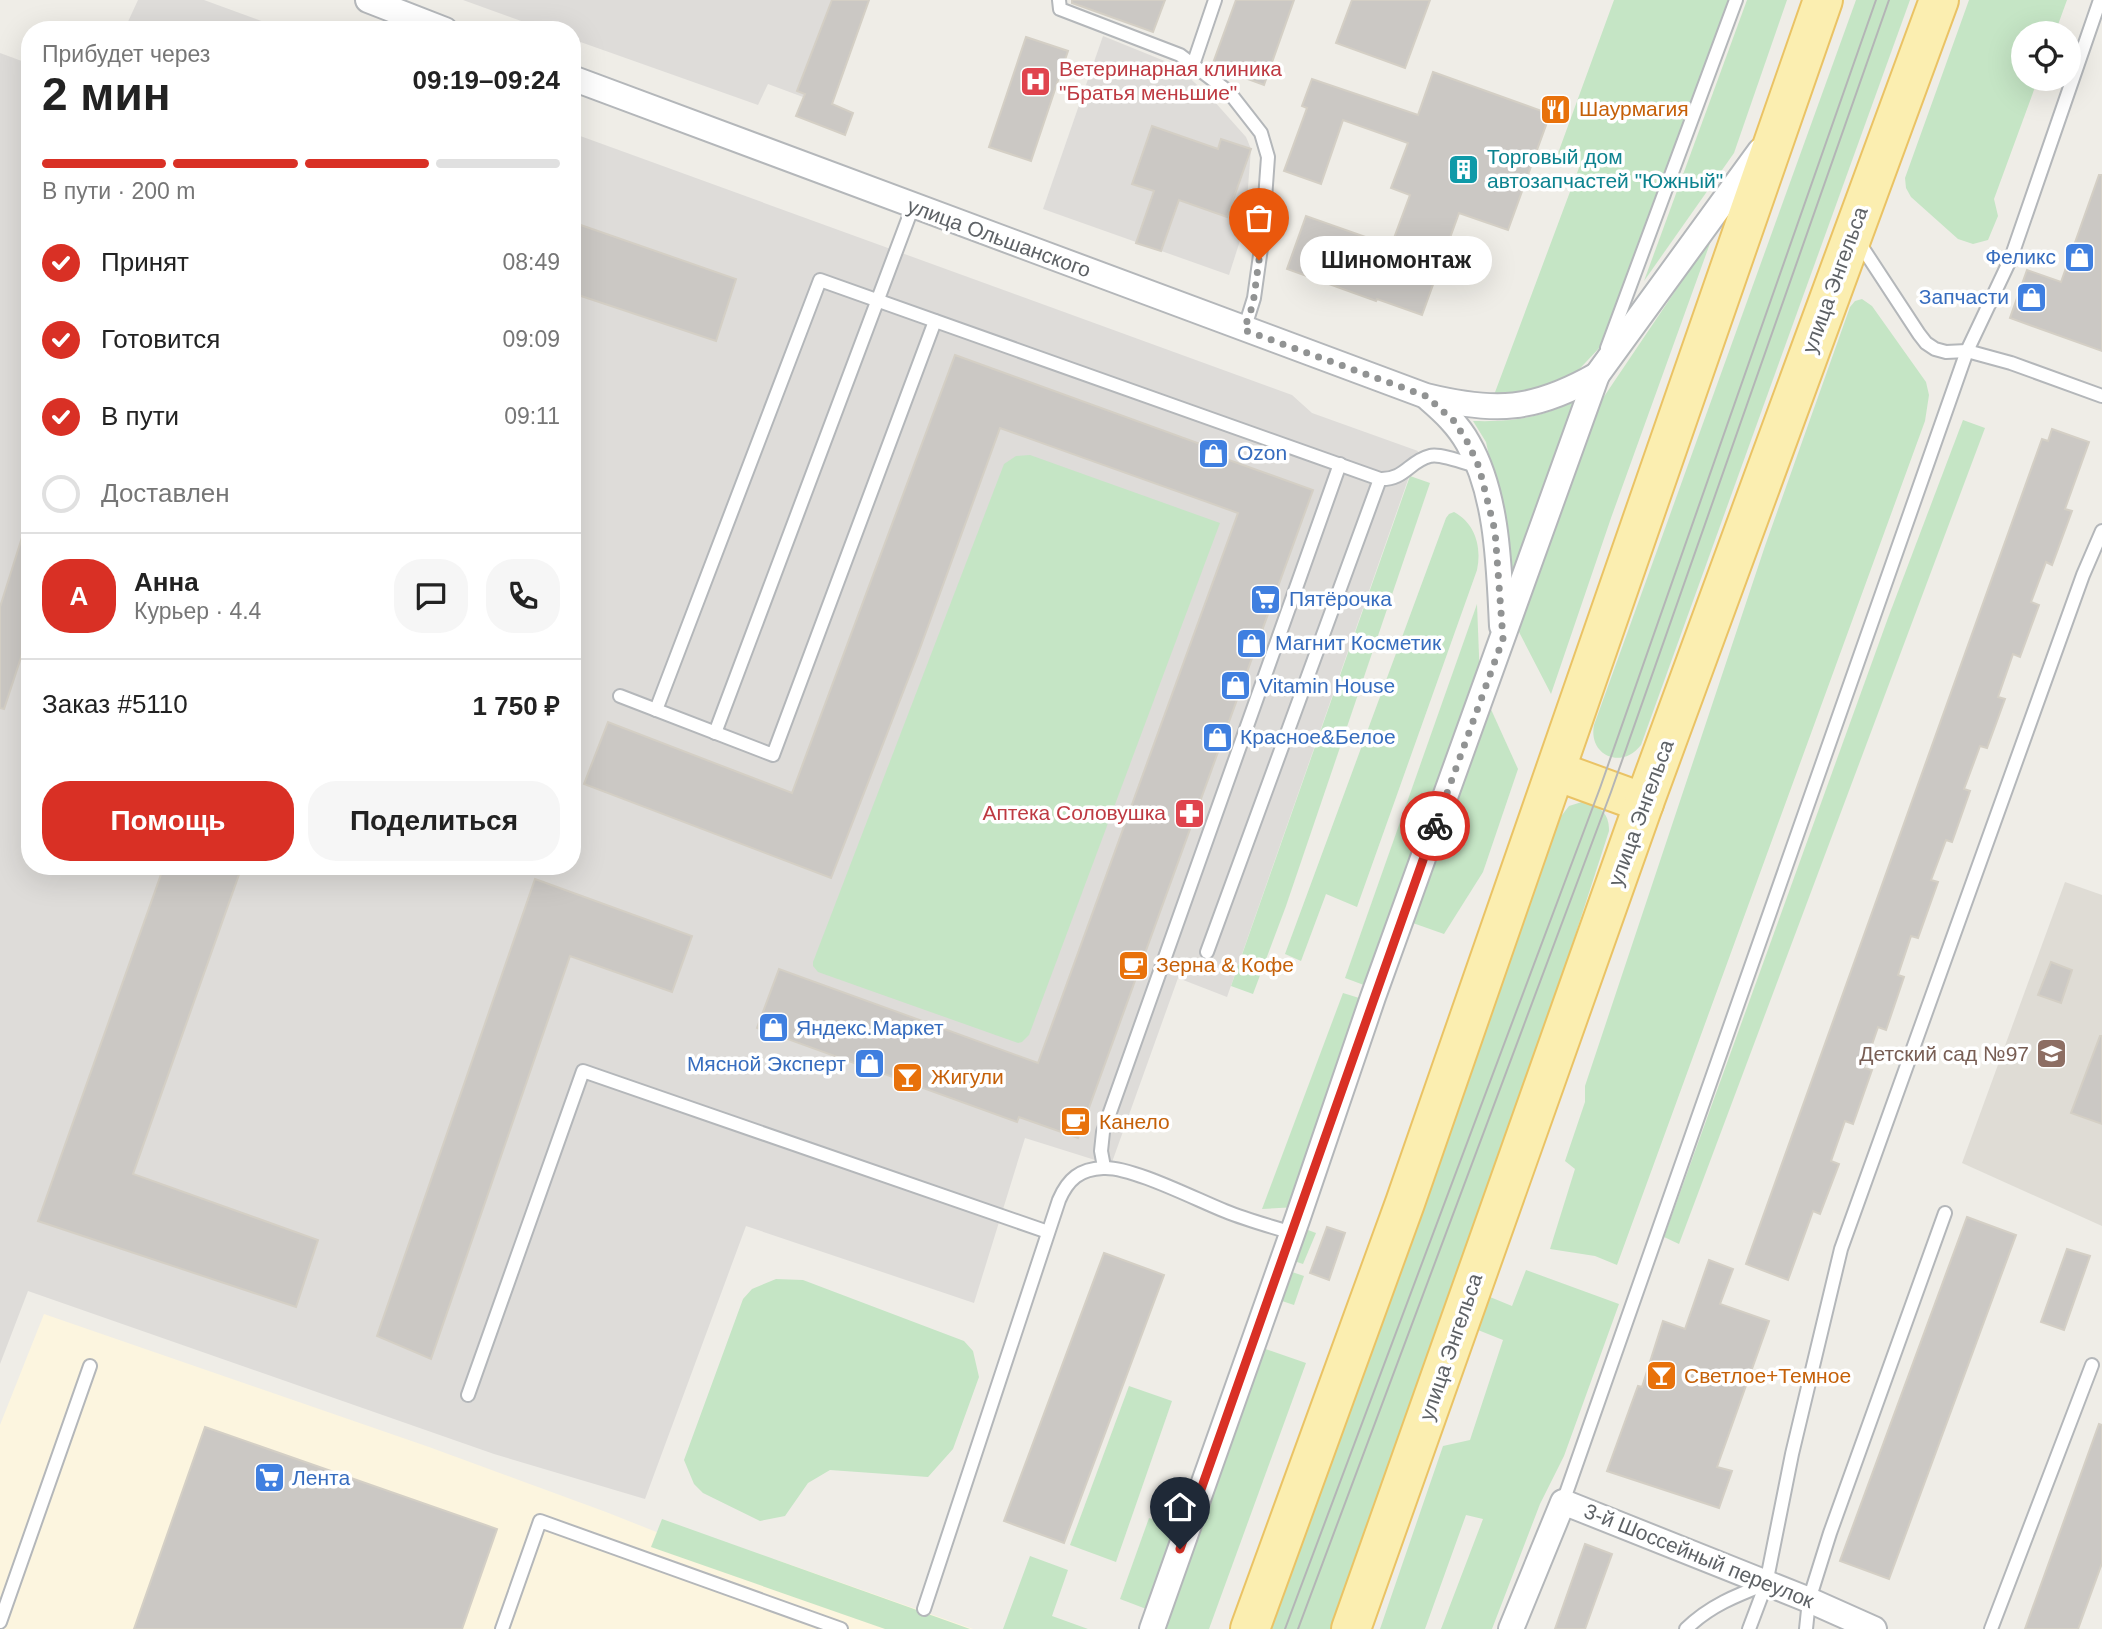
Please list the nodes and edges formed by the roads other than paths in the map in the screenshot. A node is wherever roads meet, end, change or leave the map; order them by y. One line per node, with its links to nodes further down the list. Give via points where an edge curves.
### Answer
1 (368, 0): 8 (street)
2 (1059, 0): 9 (lane, via 1060,9 1180,55)
3 (1215, 0): 9 (lane)
4 (1736, 0): 18 (lane)
5 (1824, 0): 11 (main road)
6 (1939, 0): 13 (main road, улица Энгельса)
7 (2100, 0): 17 (lane, via 2011,258)
8 (421, 21)
9 (1193, 65): 16 (lane, via 1229,92 1261,134 1268,157 1259,264)
10 (581, 81): 12 (street, улица Ольшанского)
11 (1777, 128): 18 (street); 29 (main road)
12 (913, 206): 14 (lane); 16 (street, улица Ольшанского)
13 (1853, 232): 17 (lane, via 1926,343 1946,352); 30 (main road, улица Энгельса)
14 (878, 301): 15 (lane); 27 (lane, via 820,280); 28 (lane)
15 (935, 321): 21 (lane); 28 (lane, via 773,755)
16 (1244, 330): 19 (street, улица Ольшанского)
17 (1967, 351): 20 (lane); 39 (lane)
18 (1597, 375): 19 (street, улица Ольшанского, via 1557,395 1516,407 1464,405); 25 (street)
19 (1426, 396): 22 (street, via 1454,421)
20 (2102, 396)
21 (1340, 464): 23 (lane); 32 (lane, via 1103,1132)
22 (1479, 467): 23 (lane, via 1432,455 1399,475); 25 (street, via 1495,531)
23 (1380, 479): 31 (lane)
24 (2102, 531): 40 (lane, via 1841,1249)
25 (1503, 639): 35 (street)
26 (620, 696): 27 (lane)
27 (656, 709): 28 (lane)
28 (715, 733)
29 (1556, 771): 30 (main road); 48 (main road)
30 (1644, 803): 49 (main road, улица Энгельса)
31 (1207, 952)
32 (1104, 1167): 34 (lane, via 1079,1173 1067,1183); 35 (lane)
33 (1945, 1213): 41 (lane)
34 (1048, 1232): 38 (lane, via 583,1071); 42 (lane)
35 (1292, 1234): 47 (street)
36 (2092, 1365): 54 (lane)
37 (90, 1366): 43 (lane)
38 (468, 1395)
39 (1563, 1502): 40 (street, 3-й Шоссейный переулок); 50 (street)
40 (1766, 1584): 41 (street, 3-й Шоссейный переулок); 44 (lane); 51 (lane, via 1729,1598)
41 (1809, 1600): 52 (lane); 53 (street, 3-й Шоссейный переулок)
42 (924, 1609)
43 (0, 1622)
44 (1751, 1625)
45 (502, 1629): 46 (lane, via 540,1521)
46 (841, 1629)
47 (1152, 1629)
48 (1250, 1629)
49 (1351, 1629)
50 (1511, 1629)
51 (1686, 1629)
52 (1806, 1629)
53 (1874, 1629)
54 (1991, 1629)

